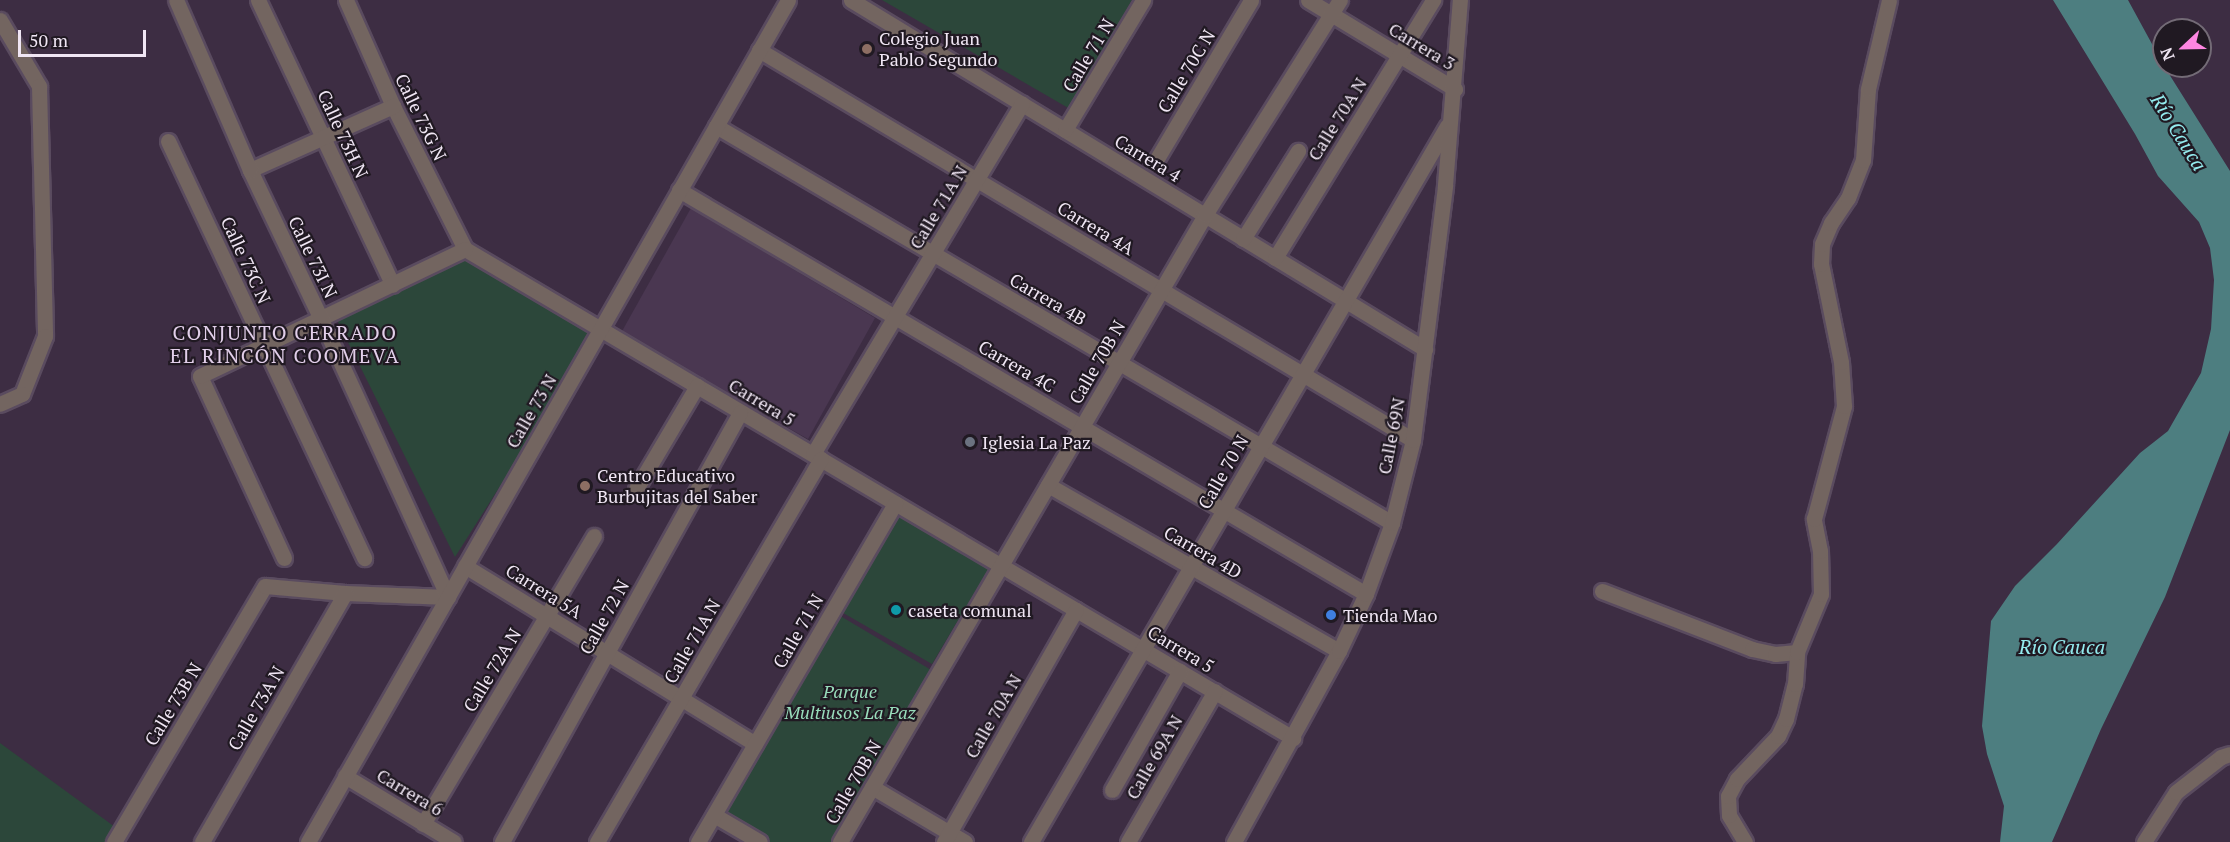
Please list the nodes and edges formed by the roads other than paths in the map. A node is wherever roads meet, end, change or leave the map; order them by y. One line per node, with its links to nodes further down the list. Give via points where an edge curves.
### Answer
1 (176, 0): 27 (street, Calle 73I N)
2 (258, 0): 23 (street, Calle 73H N)
3 (346, 0): 19 (street, Calle 73G N)
4 (788, 0): 15 (street, Calle 73 N)
5 (851, 0): 18 (street, Carrera 4)
6 (1143, 0): 22 (street, Calle 71 N)
7 (1251, 0): 26 (street, Calle 70C N)
8 (1308, 0): 13 (street, Carrera 3)
9 (1340, 0): 13 (street, Calle 70B N)
10 (1433, 0): 16 (street, Calle 70A N)
11 (1460, 0): 17 (street, Calle 69N)
12 (1889, 0): 71 (street, via 1868,89 1863,160 1848,198 1822,244 1821,264 1841,362 1844,406 1814,519 1820,551 1821,594)
13 (1331, 14): 16 (street, Carrera 3); 30 (street, Calle 70B N)
14 (0, 20): 46 (street, via 39,86 45,336 22,394)
15 (759, 50): 21 (street, Calle 73 N); 28 (street, Carrera 4A)
16 (1399, 55): 17 (street, Carrera 3); 34 (street, Calle 70A N)
17 (1455, 89): 20 (street, Calle 69N)
18 (1022, 104): 22 (street, Carrera 4); 28 (street, Calle 71A N)
19 (393, 106): 23 (street); 32 (street, Calle 73G N)
20 (1449, 122): 37 (street, Calle 70 N); 42 (street, Calle 69N)
21 (716, 126): 29 (street, Calle 73 N); 33 (street, Carrera 4B)
22 (1065, 130): 30 (street, Carrera 4)
23 (323, 138): 27 (street); 35 (street, Calle 73H N)
24 (168, 141): 41 (street, Calle 73C N)
25 (1298, 151): 31 (street)
26 (1155, 162)
27 (250, 170): 39 (street, Calle 73I N)
28 (977, 180): 33 (street, Calle 71A N); 36 (street, Carrera 4A)
29 (679, 190): 38 (street, Carrera 4C); 40 (street, Calle 73 N)
30 (1205, 215): 31 (street, Carrera 4); 36 (street, Calle 70B N)
31 (1243, 238): 34 (street, Carrera 4)
32 (465, 249): 35 (street); 40 (street, Carrera 5)
33 (933, 253): 38 (street, Calle 71A N); 43 (street, Carrera 4B)
34 (1275, 258): 37 (street, Carrera 4)
35 (393, 285): 39 (street)
36 (1162, 290): 43 (street, Calle 70B N); 44 (street, Carrera 4A)
37 (1345, 300): 42 (street, Carrera 4); 44 (street, Calle 70 N)
38 (895, 317): 48 (street, Carrera 4C); 51 (street, Calle 71A N)
39 (321, 319): 41 (street); 66 (street, Calle 73I N)
40 (600, 329): 45 (street, Carrera 5); 60 (street, Calle 73 N)
41 (264, 346): 58 (street, via 200,376); 59 (street, Calle 73C N)
42 (1425, 349): 49 (street, Calle 69N)
43 (1119, 363): 48 (street, Calle 70B N); 50 (street, Carrera 4B)
44 (1303, 374): 49 (street, Carrera 4A); 50 (street, Calle 70 N)
45 (698, 386): 47 (street, Carrera 5); 53 (street)
46 (0, 404)
47 (740, 412): 51 (street, Carrera 5); 72 (street, Calle 72 N)
48 (1082, 427): 52 (street, Calle 70B N); 55 (street, Carrera 4C)
49 (1413, 440): 56 (street, Calle 69N)
50 (1261, 446): 55 (street, Calle 70 N); 56 (street, Carrera 4B)
51 (817, 457): 54 (street, Carrera 5); 75 (street, Calle 71A N)
52 (1048, 485): 61 (street, Calle 70B N); 62 (street, Carrera 4D)
53 (636, 489)
54 (895, 503): 61 (street, Carrera 5); 77 (street, Calle 71 N)
55 (1224, 510): 62 (street, Calle 70 N); 65 (street, Carrera 4C)
56 (1392, 523): 65 (street, Calle 69N)
57 (594, 536): 68 (street, Calle 72A N)
58 (284, 558)
59 (364, 558)
60 (465, 566): 66 (street, Calle 73 N); 68 (street, Carrera 5A)
61 (1002, 566): 67 (street, Carrera 5); 80 (street, Calle 70B N)
62 (1191, 567): 69 (street, Calle 70 N); 70 (street, Carrera 4D)
63 (1602, 591): 71 (street, via 1752,649 1775,654)
64 (345, 593): 66 (street); 85 (street, Calle 73B N, via 265,586); 86 (street, Calle 73A N)
65 (1366, 594): 70 (street, Calle 69N)
66 (448, 597): 79 (street, Calle 73 N)
67 (1076, 610): 69 (street, Carrera 5); 84 (street, Calle 70A N)
68 (546, 616): 72 (street, Carrera 5A); 83 (street, Calle 72A N)
69 (1143, 649): 73 (street, Carrera 5); 95 (street, Calle 70 N)
70 (1339, 651): 76 (street, Calle 69N)
71 (1797, 652): 98 (street, via 1795,684 1782,728 1737,779 1728,796 1729,815)
72 (607, 653): 75 (street, Carrera 5A); 89 (street, Calle 72 N)
73 (1180, 671): 74 (street, Carrera 5); 81 (street)
74 (1215, 692): 76 (street, Carrera 5); 96 (street, Calle 69A N)
75 (681, 698): 77 (street, Carrera 5A); 90 (street, Calle 71A N)
76 (1293, 738): 97 (street, Calle 69N)
77 (755, 744): 82 (street, Calle 71 N)
78 (2230, 754): 99 (street, via 2176,792)
79 (345, 776): 83 (street, Carrera 6); 87 (street, Calle 73 N)
80 (872, 787): 84 (street); 93 (street, Calle 70B N)
81 (1112, 790)
82 (714, 815): 91 (street, Calle 71 N); 92 (street)
83 (423, 824): 88 (street, Carrera 6)
84 (946, 837): 94 (street)
85 (114, 842)
86 (202, 842)
87 (308, 842)
88 (454, 842)
89 (502, 842)
90 (597, 842)
91 (698, 842)
92 (760, 842)
93 (840, 842)
94 (964, 842)
95 (1031, 842)
96 (1128, 842)
97 (1234, 842)
98 (1745, 842)
99 (2144, 842)

